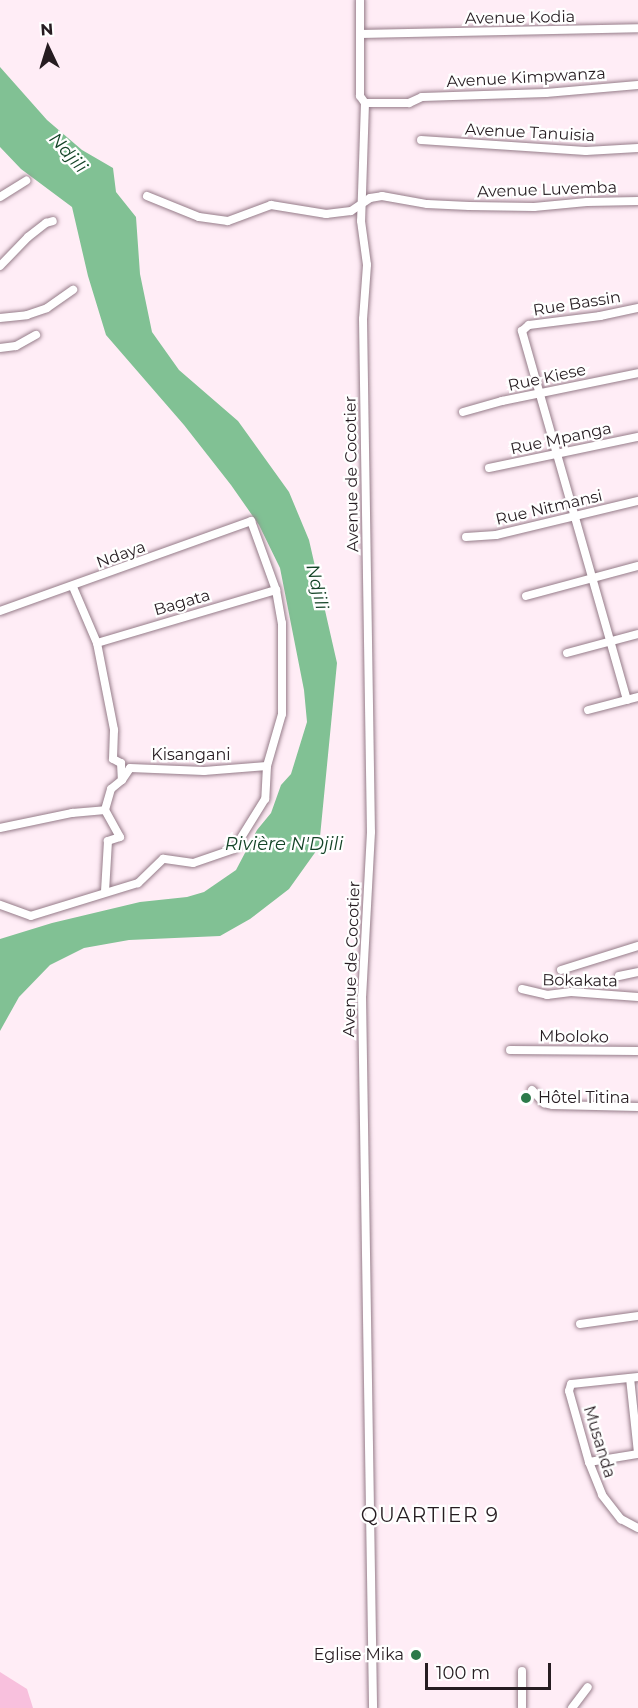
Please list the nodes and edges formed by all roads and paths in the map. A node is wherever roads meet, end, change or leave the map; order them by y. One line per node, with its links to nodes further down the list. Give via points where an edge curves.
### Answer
1 (360, 0): 3 (street, Avenue de Cocotier)
2 (638, 28): 3 (street, Avenue Kodia)
3 (360, 34): 5 (street, Avenue de Cocotier, via 360,96)
4 (638, 85): 5 (street, Avenue Kimpwanza)
5 (365, 103): 12 (street, Avenue de Cocotier)
6 (421, 140): 7 (street, Avenue Tanuisia, via 586,151)
7 (638, 148)
8 (26, 181): 10 (street)
9 (147, 196): 12 (street, Avenue Luvemba, via 199,217 228,222 271,205 326,214 351,211)
10 (0, 197)
11 (638, 201): 12 (street, Avenue Luvemba, via 468,206 382,196)
12 (362, 203): 66 (street, Avenue de Cocotier, via 367,265 363,319 371,832 362,996)
13 (53, 221): 14 (street, via 28,237)
14 (0, 266)
15 (73, 290): 17 (street, via 47,308)
16 (638, 308): 21 (street, Rue Bassin, via 529,325 522,331)
17 (0, 318)
18 (36, 335): 19 (street, via 16,346)
19 (0, 348)
20 (638, 373): 21 (street, Rue Kiese)
21 (539, 393): 22 (street, Rue Kiese); 24 (street)
22 (463, 412)
23 (638, 437): 24 (street, Rue Mpanga)
24 (557, 455): 25 (street, Rue Mpanga); 27 (street)
25 (489, 468)
26 (638, 501): 27 (street, Rue Nitmansi)
27 (573, 517): 28 (street, Rue Nitmansi, via 496,536); 30 (street)
28 (466, 537)
29 (638, 566): 30 (street)
30 (592, 578): 33 (street); 36 (street)
31 (73, 587): 32 (street, Ndaya, via 251,521); 34 (street, Ndaya); 37 (street)
32 (276, 590): 37 (street, Bagata); 42 (street, via 282,623 282,714)
33 (526, 596)
34 (0, 611)
35 (638, 634): 36 (street)
36 (611, 641): 38 (street); 40 (street)
37 (97, 643): 43 (street, via 114,730 113,759 121,763)
38 (567, 653)
39 (638, 697): 40 (street)
40 (627, 699): 41 (street)
41 (588, 710)
42 (267, 766): 43 (street, Kisangani, via 204,771 130,768); 46 (street, via 265,799 234,849 193,863 163,859 138,883)
43 (122, 780): 44 (street, via 111,789)
44 (105, 810): 45 (street); 46 (street, via 120,837 108,841)
45 (0, 828)
46 (105, 892): 47 (street, via 31,916)
47 (0, 905)
48 (638, 946): 49 (street)
49 (561, 970)
50 (638, 972): 51 (street)
51 (618, 976)
52 (522, 989): 53 (street, Bokakata, via 547,995 571,992)
53 (638, 997)
54 (510, 1050): 55 (street, Mboloko)
55 (638, 1051)
56 (532, 1090): 57 (street, via 544,1103)
57 (638, 1107)
58 (638, 1316): 59 (street)
59 (580, 1324)
60 (634, 1378): 61 (street); 62 (street, Musanda, via 571,1384 569,1390)
61 (638, 1454): 62 (street)
62 (589, 1462): 63 (street, Musanda, via 602,1495 621,1519)
63 (638, 1528)
64 (522, 1671): 67 (street)
65 (588, 1687): 68 (street)
66 (373, 1708)
67 (522, 1708)
68 (572, 1708)

